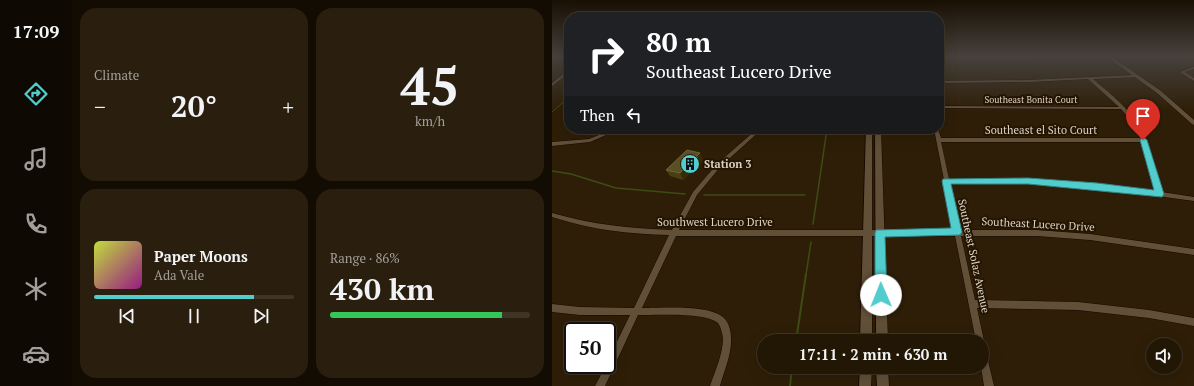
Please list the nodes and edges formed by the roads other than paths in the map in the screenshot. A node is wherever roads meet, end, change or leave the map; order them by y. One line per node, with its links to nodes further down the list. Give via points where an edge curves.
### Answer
1 (564, 75): 5 (street)
2 (1137, 76): 3 (street); 8 (street)
3 (1090, 79): 4 (street); 7 (street)
4 (944, 82)
5 (552, 85)
6 (944, 107): 7 (street, Southeast Bonita Court)
7 (1123, 108): 15 (street, via 1135,123)
8 (1194, 123)
9 (608, 134): 16 (street, via 590,140)
10 (754, 134): 24 (street, via 732,152 701,185)
11 (869, 134): 17 (main road)
12 (878, 134): 18 (main road)
13 (937, 134): 14 (street, Southeast Solaz Avenue)
14 (938, 140): 15 (street, Southeast el Sito Court); 19 (street, Southeast Solaz Avenue)
15 (1143, 140): 20 (street)
16 (552, 144)
17 (868, 160): 18 (main road); 25 (main road)
18 (878, 160): 26 (main road)
19 (946, 181): 20 (street, via 1028,181); 23 (street, Southeast Solaz Avenue)
20 (1159, 194): 21 (street)
21 (1194, 199)
22 (552, 215): 24 (street, Southwest Lucero Drive, via 580,224 615,230)
23 (957, 232): 26 (street, Southeast Lucero Drive); 27 (street, Southeast Lucero Drive, via 1037,233 1090,237); 28 (street, Southeast Solaz Avenue)
24 (674, 233): 25 (street, Southwest Lucero Drive); 30 (street)
25 (867, 233): 26 (street, Southwest Lucero Drive); 32 (main road)
26 (880, 233): 33 (main road)
27 (1194, 252)
28 (972, 304): 31 (street, via 1078,306); 34 (street, Southeast Solaz Avenue)
29 (552, 308): 30 (street)
30 (636, 313): 38 (street); 39 (street, via 707,313 718,317 725,326 727,342)
31 (1194, 322)
32 (866, 334)
33 (882, 334)
34 (978, 334)
35 (866, 374): 40 (main road)
36 (882, 374): 41 (main road)
37 (987, 374): 42 (street)
38 (600, 386)
39 (715, 386)
40 (866, 386)
41 (883, 386)
42 (989, 386)

